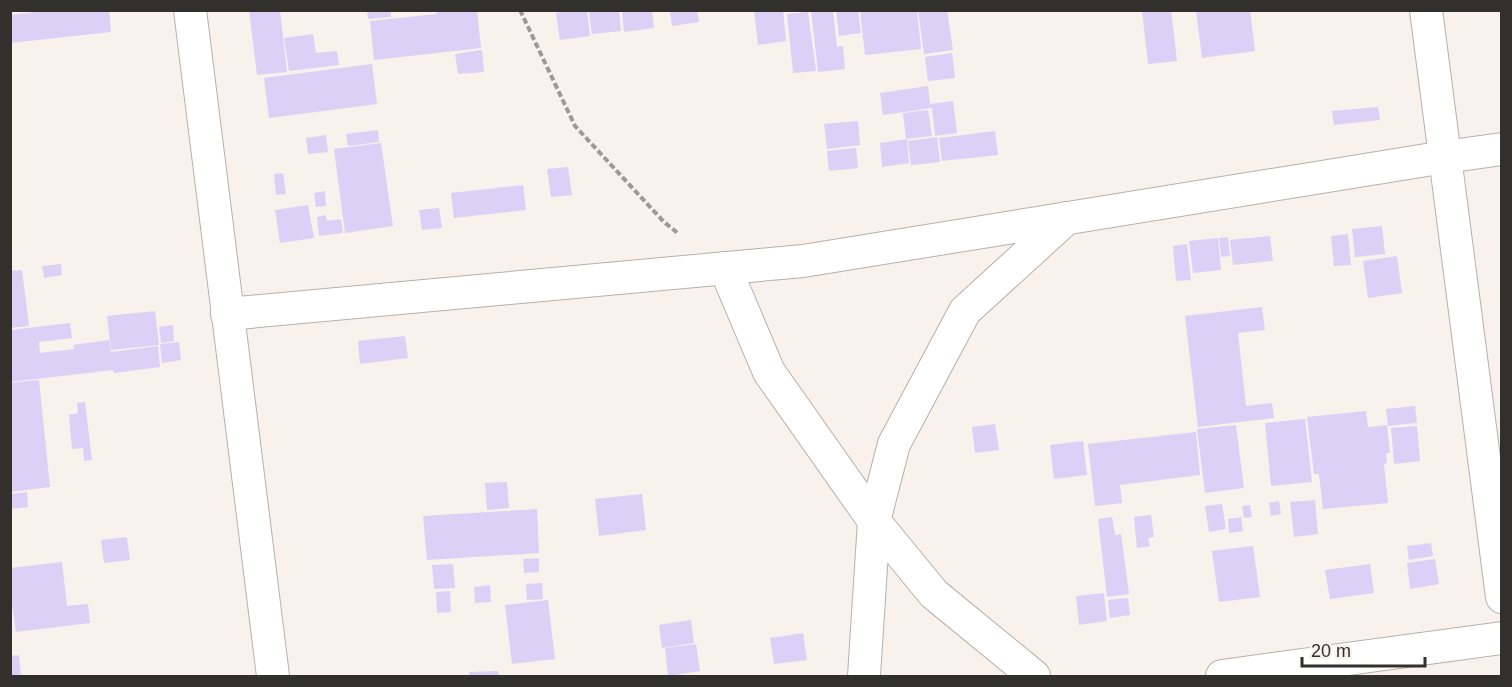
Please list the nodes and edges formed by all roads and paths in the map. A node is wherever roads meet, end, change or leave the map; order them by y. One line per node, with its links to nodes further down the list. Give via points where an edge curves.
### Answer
1 (190, 10): 8 (street)
2 (520, 10): 7 (path, via 575,126 664,222)
3 (1426, 10): 5 (street)
4 (1502, 149): 5 (street)
5 (1445, 157): 6 (street); 10 (street)
6 (1067, 218): 7 (street, via 803,261); 9 (street, via 965,311 894,444)
7 (725, 268): 8 (street); 9 (street, via 769,372)
8 (227, 314): 13 (street)
9 (874, 521): 14 (street); 15 (street, via 934,594)
10 (1502, 597)
11 (1502, 638): 12 (street)
12 (1264, 674): 16 (street)
13 (273, 676)
14 (864, 676)
15 (1034, 676)
16 (1222, 676)

